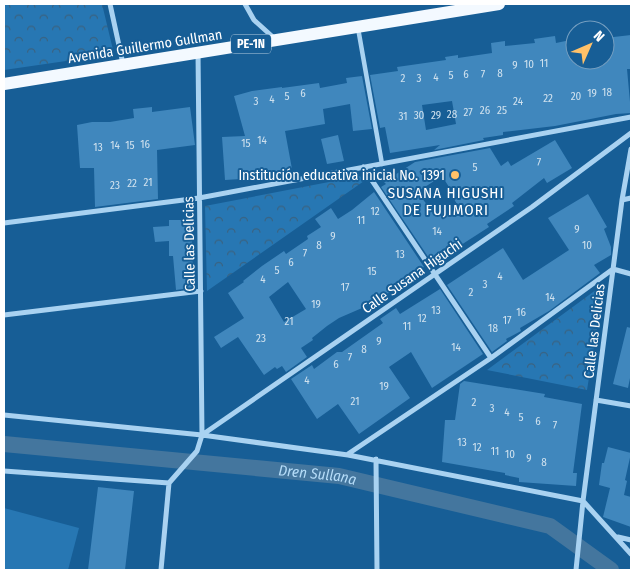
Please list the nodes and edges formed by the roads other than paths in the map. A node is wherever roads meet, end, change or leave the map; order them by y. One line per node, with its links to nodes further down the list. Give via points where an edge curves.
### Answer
1 (110, 4): 8 (street)
2 (245, 4): 6 (street, via 254,20)
3 (498, 4): 4 (main road, Avenida Guillermo Gullman / PE-1N)
4 (484, 5): 5 (main road, Avenida Guillermo Gullman / PE-1N)
5 (358, 27): 6 (main road, Avenida Guillermo Gullman / PE-1N); 13 (street)
6 (276, 40): 7 (main road, Avenida Guillermo Gullman / PE-1N)
7 (198, 52): 8 (main road, Avenida Guillermo Gullman / PE-1N); 15 (street, Calle las Delicias)
8 (124, 64): 9 (main road, Avenida Guillermo Gullman / PE-1N)
9 (4, 84)
10 (631, 116): 13 (street)
11 (631, 133): 20 (street, Calle Susana Higuchi)
12 (631, 149): 17 (street, Calle las Delicias)
13 (382, 164): 14 (street)
14 (363, 167): 15 (street); 20 (street)
15 (200, 198): 18 (street); 22 (street, Calle las Delicias)
16 (631, 198): 17 (street)
17 (622, 200): 19 (street, Calle las Delicias)
18 (4, 223)
19 (613, 269): 21 (street); 24 (street); 25 (street, Calle las Delicias)
20 (435, 274): 24 (street); 28 (street, Calle Susana Higuchi)
21 (631, 274)
22 (201, 290): 23 (street); 28 (street, Calle las Delicias)
23 (4, 315)
24 (491, 358): 29 (street)
25 (596, 400): 26 (street); 33 (street, Calle las Delicias)
26 (631, 406)
27 (4, 415): 28 (street)
28 (202, 435): 29 (street); 32 (street, Calle las Delicias, via 197,451)
29 (348, 454): 30 (street)
30 (376, 459): 33 (street); 38 (street)
31 (4, 471): 32 (street)
32 (170, 482): 37 (street)
33 (583, 500): 34 (street); 39 (street, Calle las Delicias)
34 (618, 537): 35 (street); 36 (street)
35 (631, 540)
36 (631, 554)
37 (160, 570)
38 (377, 570)
39 (576, 570)

